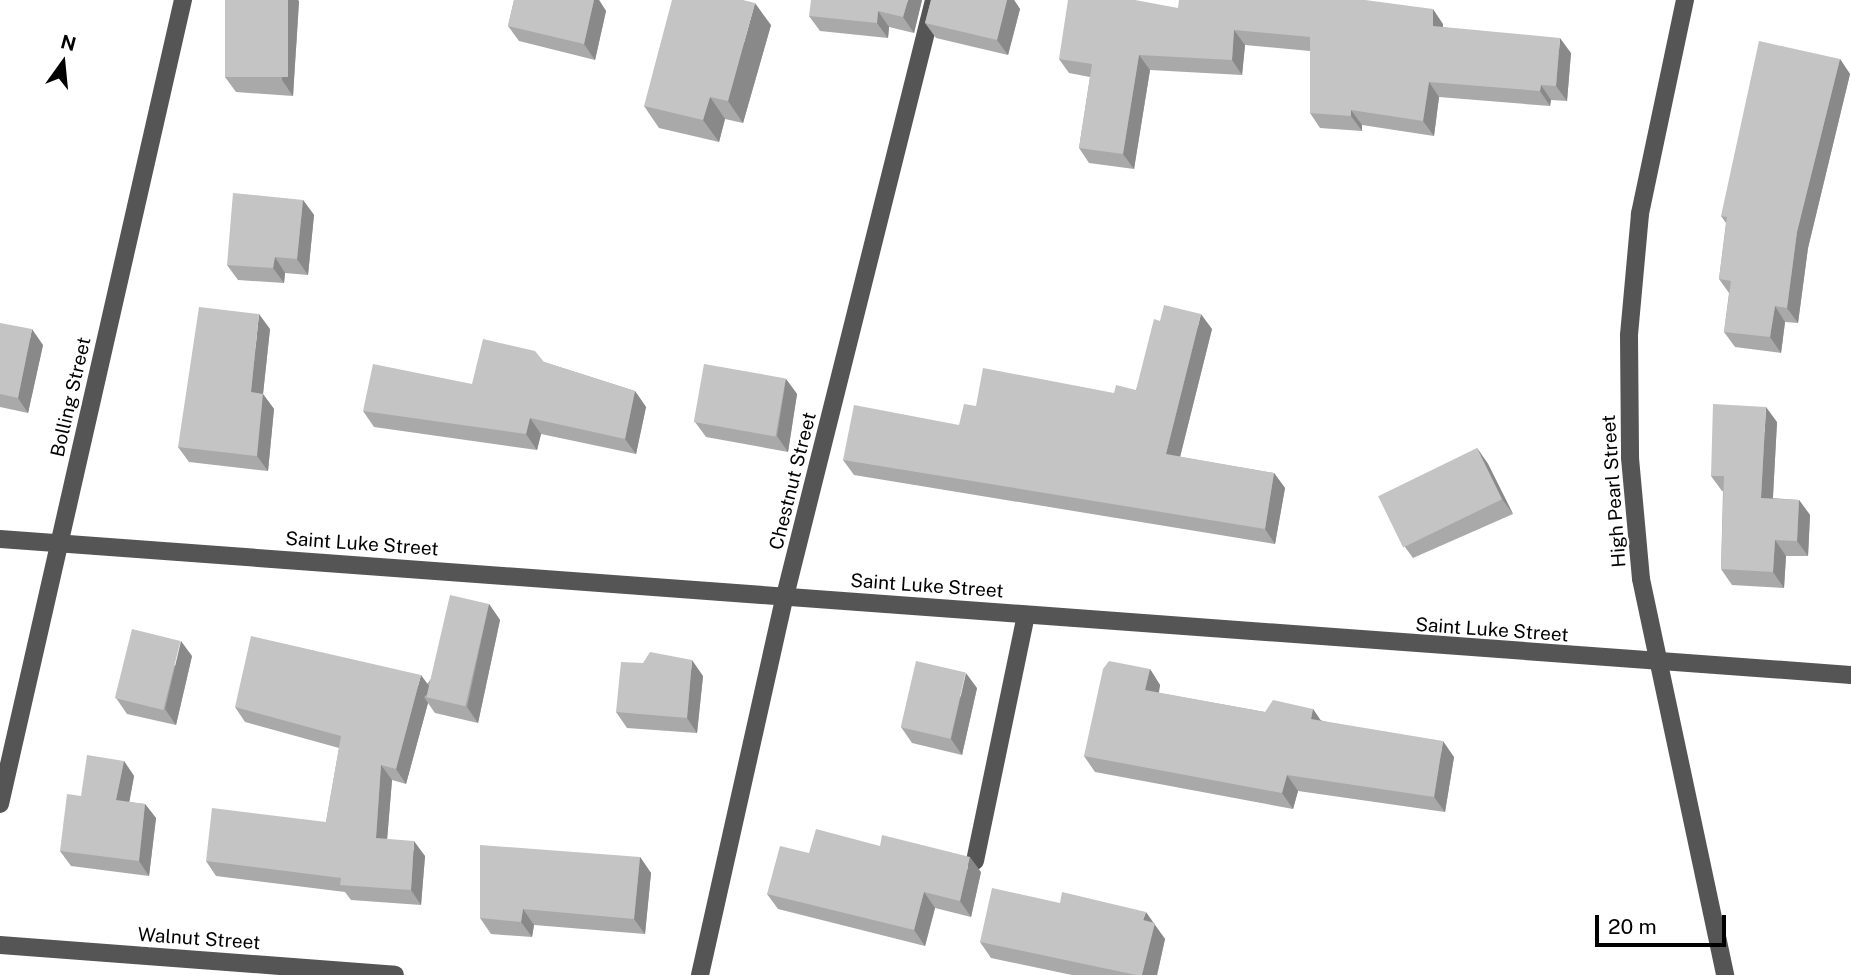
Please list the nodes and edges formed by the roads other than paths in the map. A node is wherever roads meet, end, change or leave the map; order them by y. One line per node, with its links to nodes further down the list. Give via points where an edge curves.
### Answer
1 (183, 0): 5 (street, Bolling Street)
2 (934, 0): 6 (street, Chestnut Street)
3 (1685, 0): 8 (street, High Pearl Street, via 1640,214 1629,336 1630,457)
4 (0, 539): 5 (street, Saint Luke Street)
5 (59, 544): 6 (street, Saint Luke Street); 10 (street, Bolling Street)
6 (785, 596): 7 (street, Saint Luke Street); 14 (street, Chestnut Street)
7 (1026, 614): 8 (street, Saint Luke Street); 11 (street)
8 (1658, 662): 9 (street, Saint Luke Street); 15 (street, High Pearl Street)
9 (1851, 675)
10 (0, 804)
11 (975, 861)
12 (0, 945): 13 (street, Walnut Street)
13 (395, 975)
14 (700, 975)
15 (1725, 975)

